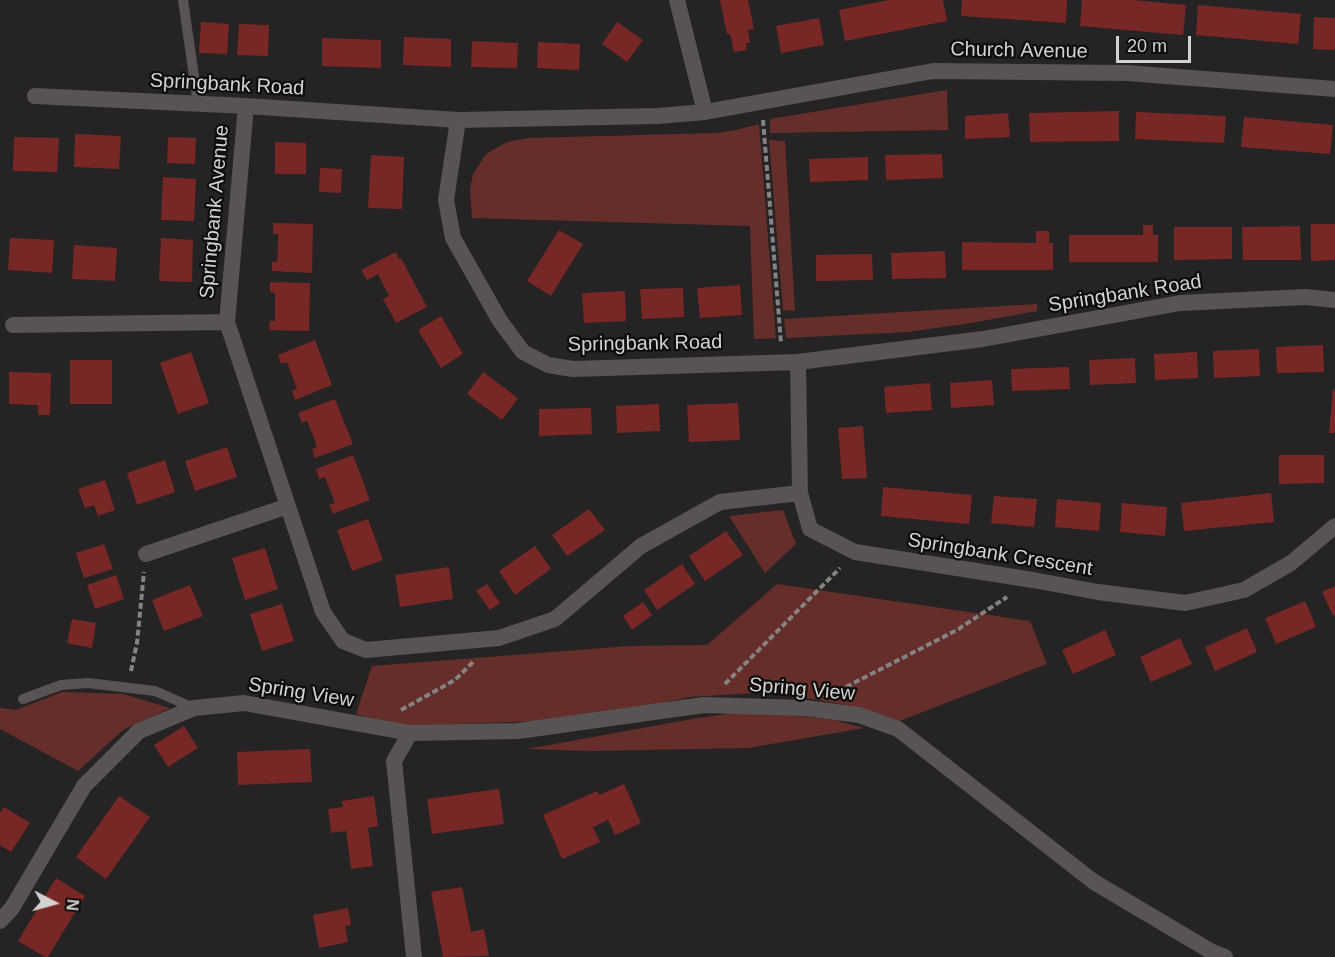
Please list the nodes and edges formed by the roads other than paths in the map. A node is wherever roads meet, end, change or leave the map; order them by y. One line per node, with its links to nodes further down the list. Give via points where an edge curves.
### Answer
1 (183, 0): 5 (lane)
2 (677, 0): 7 (street)
3 (1335, 89): 7 (street, Church Avenue, via 1127,73 933,71)
4 (35, 96): 5 (street, Springbank Road)
5 (198, 104): 6 (street, Springbank Road)
6 (246, 106): 8 (street, Springbank Road); 10 (street, Springbank Avenue)
7 (705, 112): 8 (street, Church Avenue)
8 (458, 120): 12 (street, Springbank Road, via 446,200 453,238 500,321 524,352 548,364 573,369)
9 (1335, 300): 12 (street, Springbank Road, via 1305,297 1180,303 982,339)
10 (227, 322): 11 (street, Springbank Avenue); 14 (street, Springbank Avenue)
11 (13, 325)
12 (790, 362): 13 (street, Springbank Crescent)
13 (800, 493): 14 (street, Springbank Avenue, via 720,502 641,546 555,619 499,638 366,650 343,641 323,612); 15 (street, Springbank Crescent, via 810,529 855,552 1185,603 1244,590 1291,563)
14 (288, 506): 16 (street)
15 (1335, 526)
16 (146, 554)
17 (23, 699): 18 (lane, via 61,685 88,683 155,691)
18 (194, 708): 19 (street, Spring View, via 244,703); 20 (street, Spring View, via 139,731 84,786)
19 (410, 733): 22 (street, via 394,761); 23 (street, Spring View, via 518,731 704,705 805,708 859,715 898,729 1094,882)
20 (6, 904): 21 (street, Spring View)
21 (0, 921)
22 (414, 957)
23 (1225, 957)

